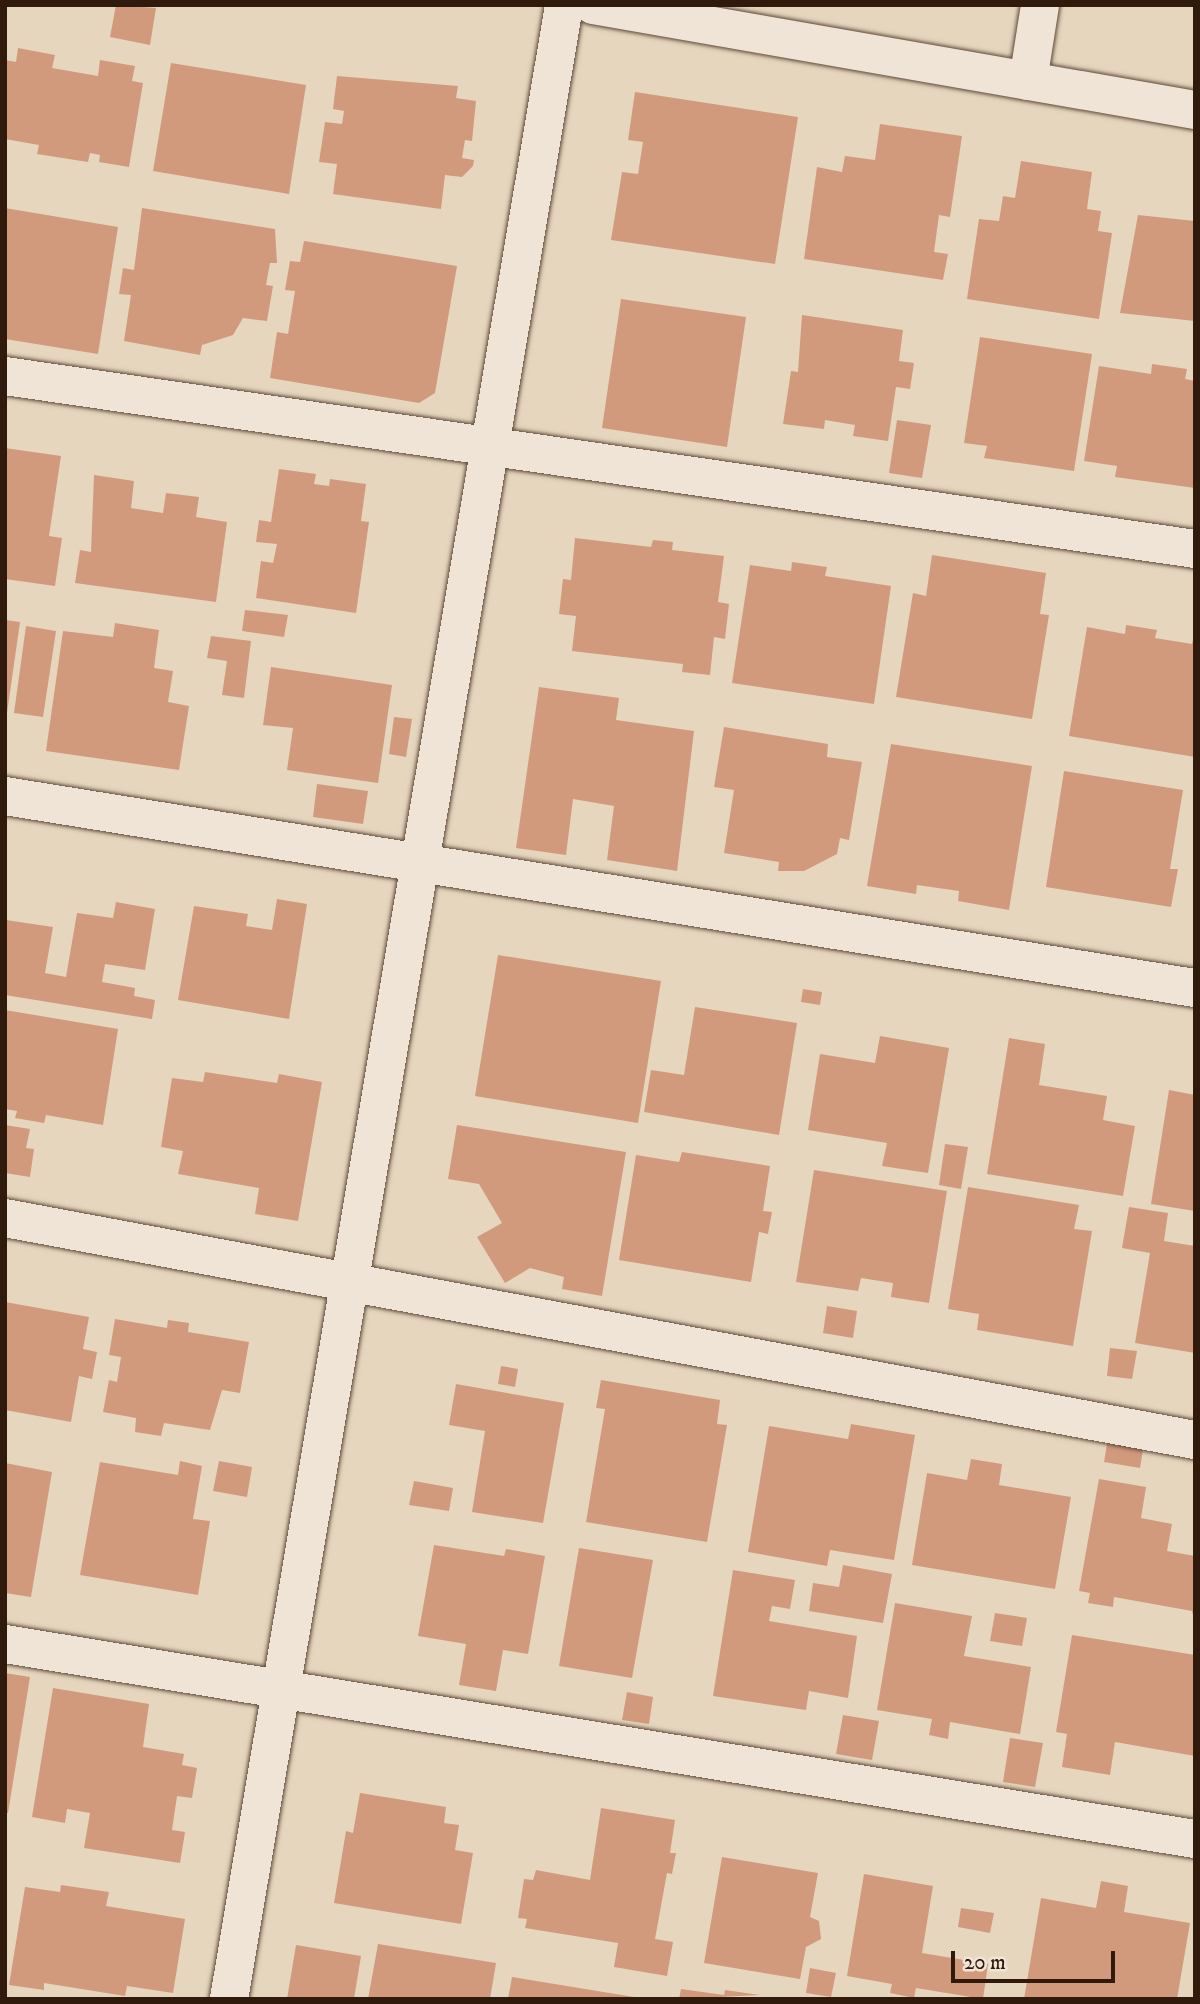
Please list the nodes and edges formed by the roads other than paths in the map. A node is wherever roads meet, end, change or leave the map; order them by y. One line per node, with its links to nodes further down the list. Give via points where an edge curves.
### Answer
1 (564, 5): 7 (street)
2 (593, 5): 4 (street)
3 (1040, 5): 4 (street)
4 (1028, 81): 5 (street)
5 (1195, 110)
6 (5, 376): 7 (street)
7 (491, 443): 8 (street); 10 (street)
8 (1195, 549)
9 (5, 796): 10 (street)
10 (420, 863): 11 (street); 13 (street)
11 (1195, 988)
12 (5, 1218): 13 (street)
13 (349, 1282): 14 (street); 16 (street)
14 (1195, 1440)
15 (5, 1644): 16 (street)
16 (281, 1689): 17 (street); 18 (street)
17 (1195, 1839)
18 (229, 1999)

